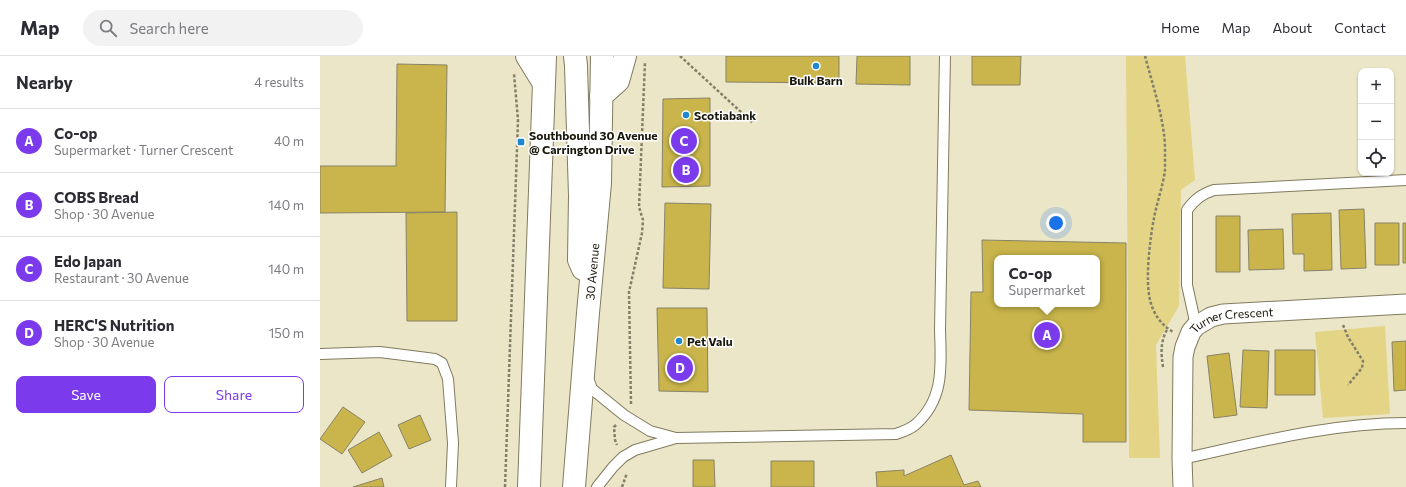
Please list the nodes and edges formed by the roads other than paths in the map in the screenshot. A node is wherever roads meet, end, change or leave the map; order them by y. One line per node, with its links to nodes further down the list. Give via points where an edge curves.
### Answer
1 (545, 56): 7 (main road)
2 (575, 56): 10 (main road, via 580,196 579,260)
3 (602, 56): 8 (main road, 30 Avenue)
4 (625, 56): 8 (main road, via 618,81)
5 (945, 56): 16 (lane, via 941,375 937,393 928,411 914,426 896,434)
6 (520, 64): 7 (main road)
7 (543, 82): 19 (main road)
8 (601, 96): 10 (main road, 30 Avenue, via 600,183)
9 (1406, 180): 12 (lane, via 1214,190 1194,200 1187,210 1187,285)
10 (590, 285): 14 (main road, 30 Avenue)
11 (1406, 304): 12 (street, Turner Crescent, via 1223,314 1211,317)
12 (1192, 332): 17 (street, Turner Crescent, via 1184,357)
13 (320, 354): 18 (lane, via 380,352 435,359 442,364 448,379 453,442)
14 (584, 368): 16 (lane, via 592,389 624,416 650,431); 20 (main road, 30 Avenue)
15 (1406, 423): 17 (lane, via 1332,428)
16 (676, 438): 21 (lane, via 635,450 623,457)
17 (1182, 460): 22 (street, Turner Crescent)
18 (451, 487)
19 (529, 487)
20 (574, 487)
21 (597, 487)
22 (1183, 487)

